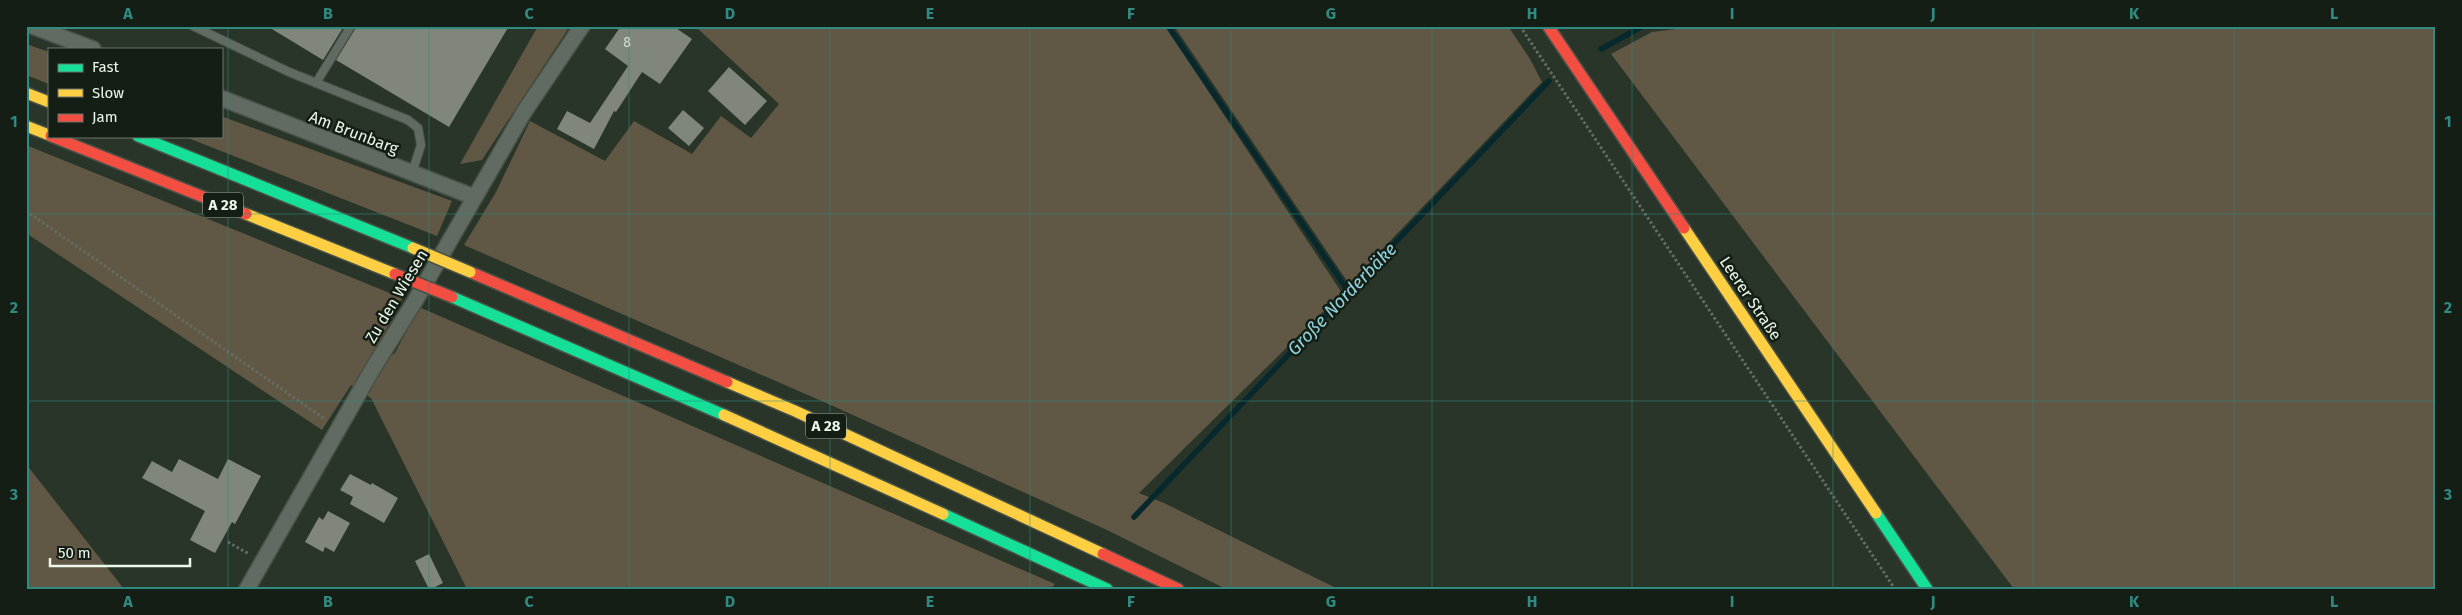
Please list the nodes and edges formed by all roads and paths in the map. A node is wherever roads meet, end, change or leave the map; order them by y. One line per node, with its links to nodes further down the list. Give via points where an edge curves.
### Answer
1 (32, 26): 7 (street)
2 (193, 26): 8 (lane)
3 (351, 26): 8 (lane)
4 (582, 26): 17 (street, Zu den Wiesen, via 524,112)
5 (1520, 26): 25 (path)
6 (1548, 26): 26 (main road, Leerer Straße)
7 (90, 48)
8 (316, 83): 16 (lane, via 408,120 418,128 421,145)
9 (26, 93): 11 (main road)
10 (222, 98): 16 (street, Am Brunbarg)
11 (48, 102)
12 (26, 126): 13 (main road, A 28)
13 (48, 135)
14 (55, 138): 23 (main road, A 28, bridge, via 395,274 779,438)
15 (143, 138): 24 (main road, A 28, bridge, via 413,248 795,411)
16 (412, 173): 17 (street, Am Brunbarg)
17 (474, 197): 19 (street, Zu den Wiesen)
18 (26, 211): 19 (path)
19 (339, 428): 21 (street, Zu den Wiesen)
20 (228, 542): 21 (path)
21 (263, 562): 22 (street, Zu den Wiesen)
22 (247, 589)
23 (1106, 589)
24 (1178, 589)
25 (1895, 589)
26 (1927, 589)

